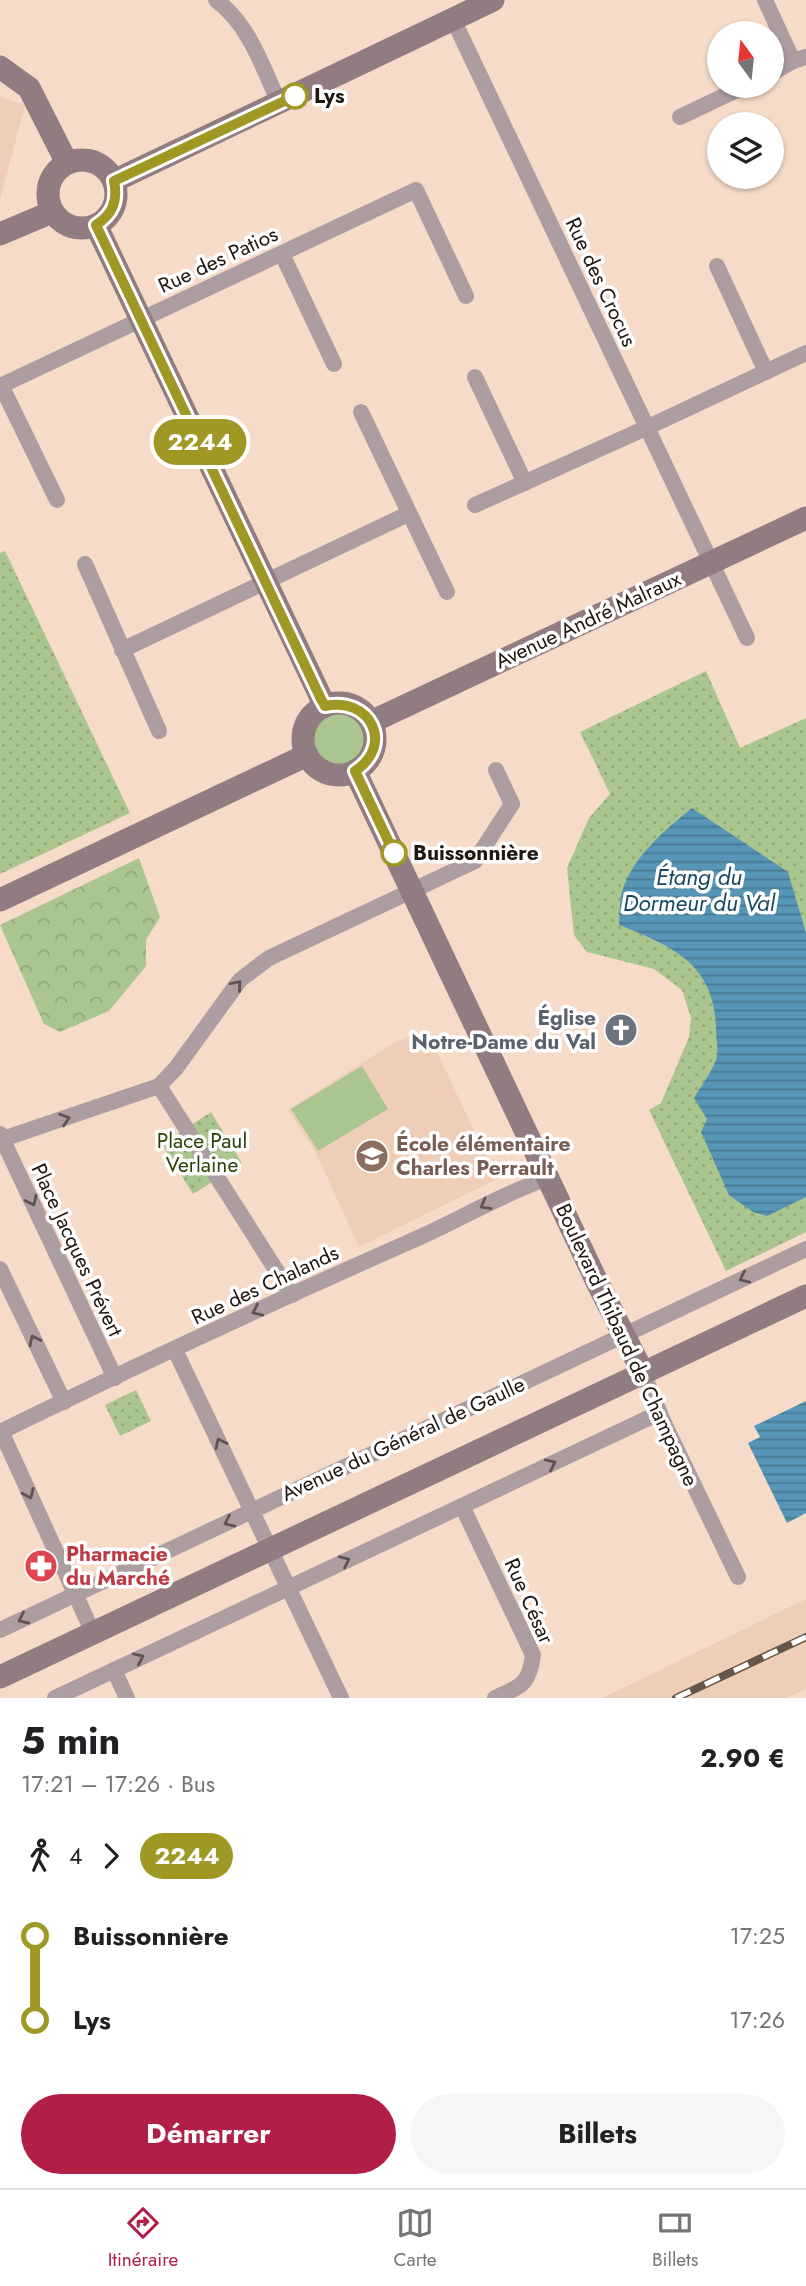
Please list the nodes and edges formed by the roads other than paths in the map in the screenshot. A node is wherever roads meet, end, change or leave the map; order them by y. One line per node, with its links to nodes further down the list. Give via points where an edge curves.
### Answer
1 (216, 0): 9 (street, via 250,41)
2 (493, 0): 4 (street)
3 (765, 0): 5 (street)
4 (453, 19): 9 (street); 26 (street, Rue des Crocus)
5 (800, 59): 7 (street)
6 (0, 67): 11 (street, via 29,88)
7 (784, 67)
8 (720, 98): 10 (street)
9 (279, 103): 12 (street)
10 (680, 117)
11 (67, 163): 12 (street, via 89,160); 13 (street, via 57,169 47,190)
12 (114, 181): 14 (street, via 115,202)
13 (52, 212): 14 (street, via 77,228); 15 (street)
14 (96, 225): 19 (street)
15 (0, 234)
16 (282, 254): 18 (street, Rue des Patios, via 416,190); 19 (street, Rue des Patios); 21 (street)
17 (717, 266): 22 (street)
18 (466, 296)
19 (141, 320): 24 (street, Rue des Patios); 34 (street)
20 (806, 353): 22 (street)
21 (334, 364)
22 (766, 372): 26 (street)
23 (475, 377): 27 (street)
24 (1, 385): 28 (street)
25 (361, 412): 30 (street)
26 (646, 428): 27 (street); 33 (street, Rue des Crocus)
27 (525, 483): 29 (street)
28 (57, 500)
29 (475, 505)
30 (408, 514): 34 (street); 35 (street)
31 (806, 518): 33 (street, Avenue André Malraux)
32 (85, 564): 37 (street)
33 (710, 564): 36 (street, Rue des Crocus); 39 (street, Avenue André Malraux)
34 (267, 582): 37 (street); 38 (street)
35 (447, 592)
36 (747, 638)
37 (122, 650): 40 (street)
38 (325, 706): 39 (street, via 351,705); 41 (street, via 308,721 304,732)
39 (371, 722): 43 (street, via 374,748)
40 (159, 731)
41 (307, 755): 43 (street, via 323,771); 45 (street)
42 (496, 769): 44 (street, via 512,804 475,861)
43 (355, 771): 44 (street, Boulevard Thibaud de Champagne)
44 (413, 891): 46 (street, one-way to 44, via 240,980 269,958); 48 (street, Boulevard Thibaud de Champagne)
45 (0, 900)
46 (159, 1086): 47 (street, one-way to 46); 51 (street)
47 (1, 1138): 56 (street, Place Jacques Prévert, one-way to 56)
48 (548, 1178): 51 (street, Rue des Chalands, one-way to 51, via 504,1194); 53 (street, Boulevard Thibaud de Champagne)
49 (806, 1249): 53 (street, Avenue du Général de Gaulle, one-way to 53)
50 (1, 1273): 57 (street, one-way to 50)
51 (292, 1295): 54 (street, Rue des Chalands, one-way to 54)
52 (806, 1296): 55 (street, Avenue du Général de Gaulle)
53 (625, 1334): 55 (street, Boulevard Thibaud de Champagne); 61 (street, Avenue du Général de Gaulle)
54 (175, 1350): 56 (street, Rue des Chalands); 61 (street, one-way to 54)
55 (643, 1373): 58 (street, Boulevard Thibaud de Champagne); 62 (street, Avenue du Général de Gaulle)
56 (115, 1378): 57 (street, Rue des Chalands)
57 (64, 1402): 59 (street, Rue des Chalands)
58 (659, 1413): 60 (street, one-way to 58); 63 (street, Boulevard Thibaud de Champagne)
59 (0, 1432): 65 (street, one-way to 65)
60 (462, 1506): 64 (street, one-way to 60); 73 (street, Rue César, via 533,1655 531,1673 523,1685)
61 (252, 1511): 62 (street); 65 (street, Avenue du Général de Gaulle, one-way to 65)
62 (271, 1549): 64 (street); 67 (street, Avenue du Général de Gaulle)
63 (738, 1577)
64 (289, 1588): 68 (street, one-way to 64); 72 (street)
65 (75, 1595): 66 (street, Avenue du Général de Gaulle, one-way to 66); 67 (street)
66 (0, 1630)
67 (93, 1633): 69 (street, Avenue du Général de Gaulle)
68 (114, 1670): 70 (street); 71 (street)
69 (0, 1676)
70 (55, 1698)
71 (127, 1698)
72 (341, 1698)
73 (495, 1698)

